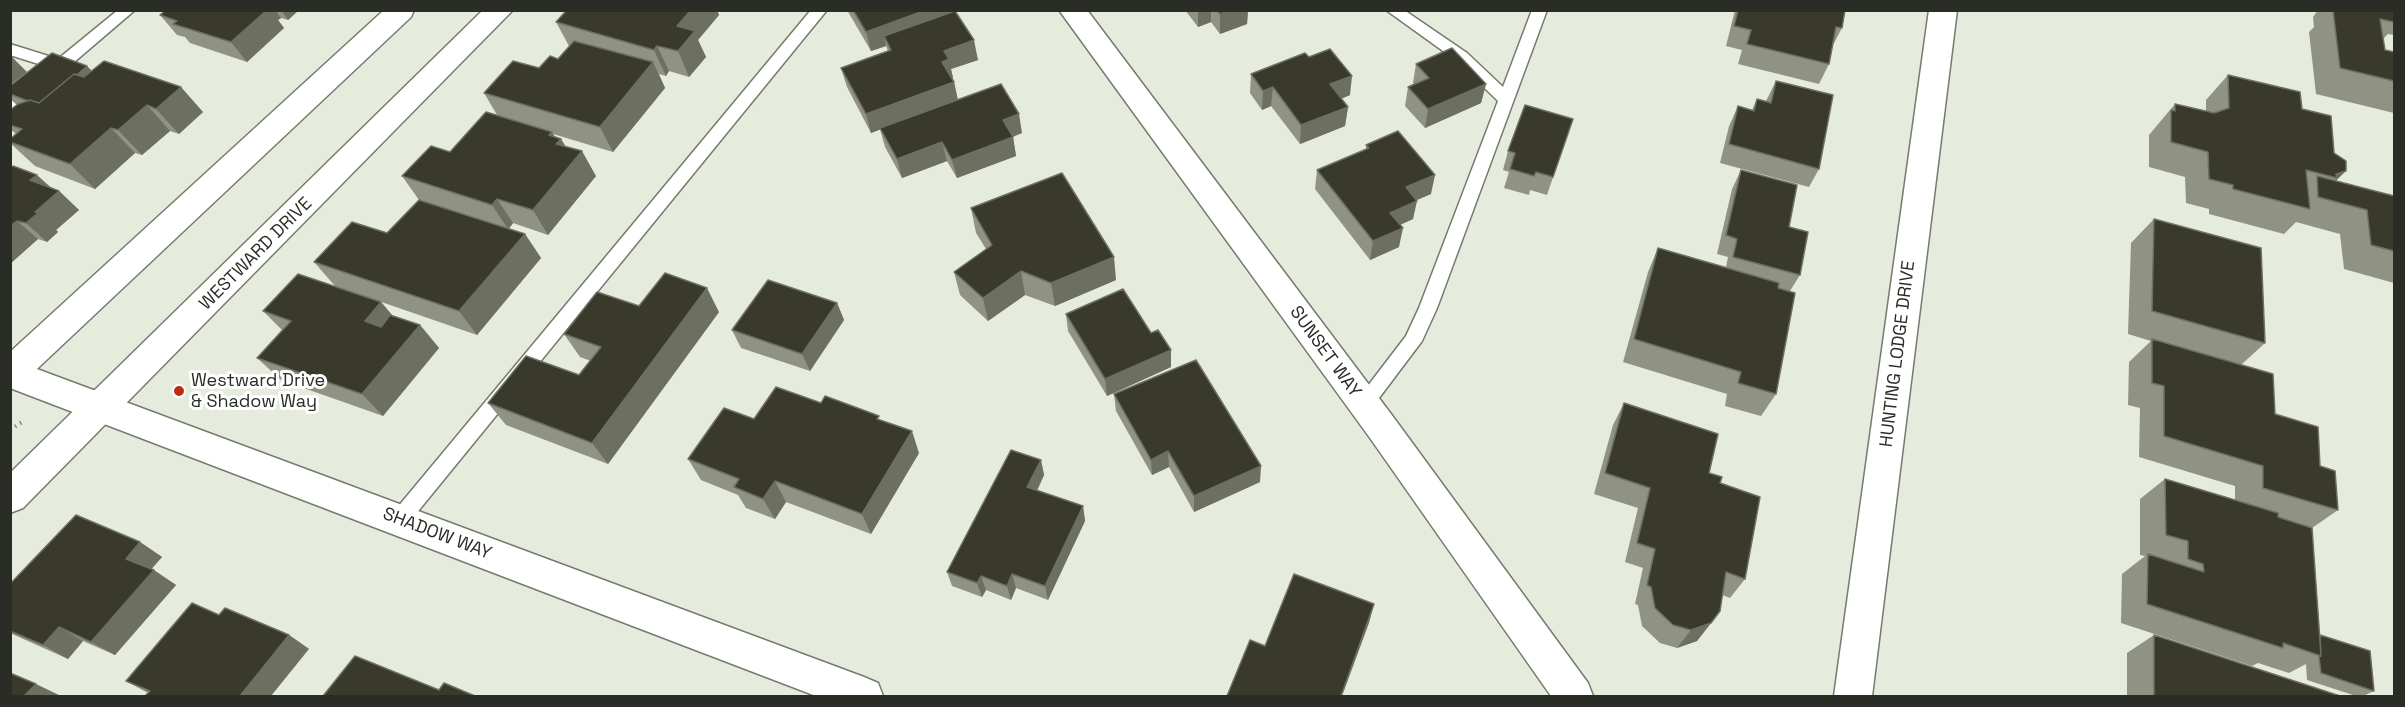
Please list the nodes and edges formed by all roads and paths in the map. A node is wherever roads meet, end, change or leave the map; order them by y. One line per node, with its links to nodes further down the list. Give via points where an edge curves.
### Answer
1 (128, 10): 10 (lane)
2 (401, 10): 13 (street)
3 (500, 10): 15 (street, WESTWARD DRIVE)
4 (819, 10): 19 (lane)
5 (1072, 10): 14 (street, SUNSET WAY)
6 (1393, 10): 11 (lane, via 1462,57)
7 (1540, 10): 11 (lane)
8 (1943, 10): 22 (street, HUNTING LODGE DRIVE)
9 (10, 49): 10 (lane)
10 (61, 65): 12 (lane)
11 (1506, 99): 14 (lane, via 1451,252 1413,341)
12 (10, 106)
13 (11, 373): 15 (street, SHADOW WAY)
14 (1363, 404): 21 (street, SUNSET WAY)
15 (102, 407): 18 (street, WESTWARD DRIVE); 19 (street, SHADOW WAY)
16 (26, 420): 17 (path)
17 (10, 430)
18 (10, 497)
19 (399, 520): 20 (street, SHADOW WAY)
20 (864, 696)
21 (1575, 696)
22 (1853, 696)

